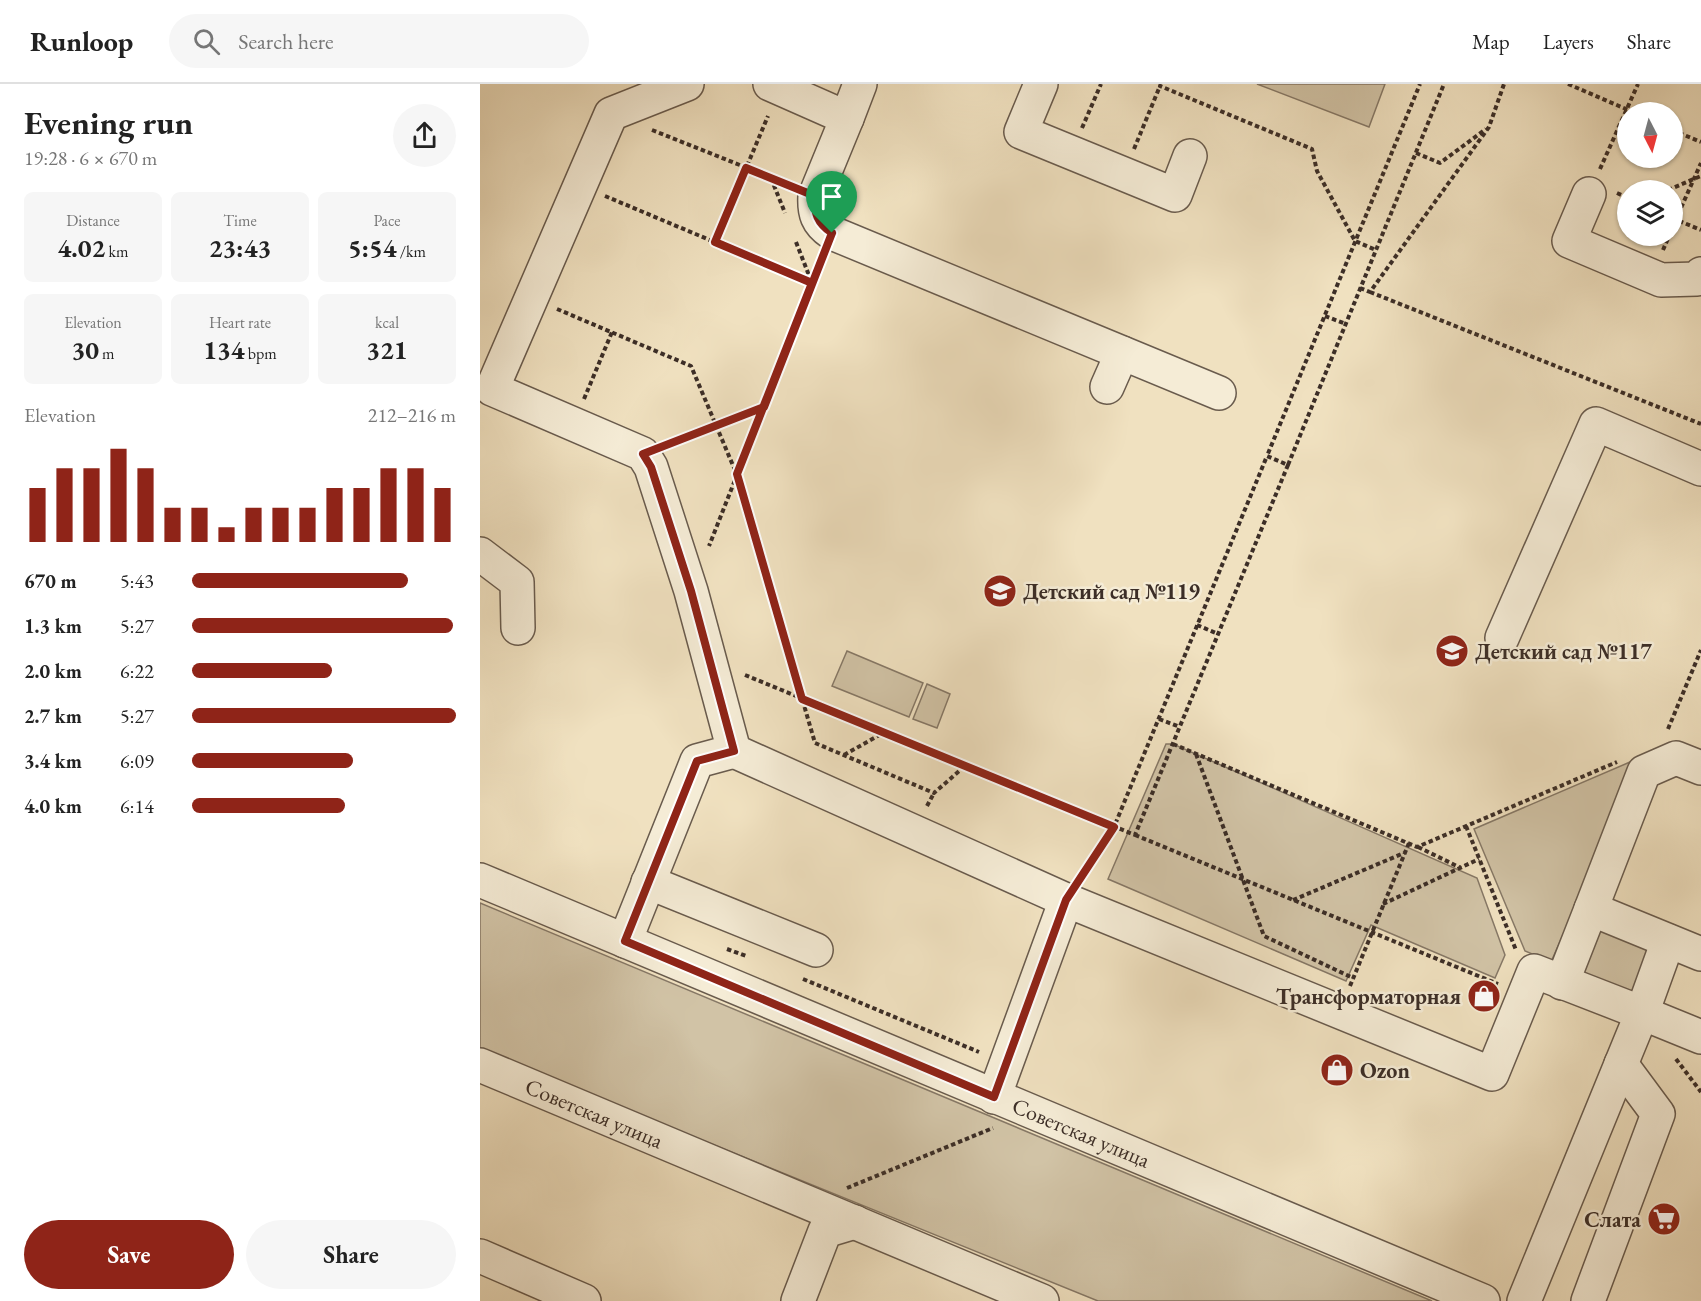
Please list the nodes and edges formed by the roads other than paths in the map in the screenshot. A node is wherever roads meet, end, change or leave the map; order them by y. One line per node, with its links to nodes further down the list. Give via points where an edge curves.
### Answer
1 (687, 84): 16 (street, via 611,114 492,388 643,454 651,467 688,580)
2 (860, 84): 5 (street)
3 (1041, 84): 6 (street, via 1021,132 1175,195)
4 (775, 86): 5 (street)
5 (847, 118): 9 (street, via 815,196 818,220 832,233)
6 (1191, 156)
7 (1594, 184): 8 (street, via 1569,241 1661,280 1697,279)
8 (1701, 274)
9 (1122, 353): 10 (street); 11 (street)
10 (1107, 387)
11 (1219, 393)
12 (1701, 469): 15 (street, via 1596,424)
13 (480, 554): 14 (street, via 518,582)
14 (518, 628)
15 (1502, 638)
16 (734, 751): 19 (street, via 697,761); 20 (street)
17 (1701, 768): 21 (street, via 1676,758 1644,772)
18 (480, 880): 22 (street, Советская улица)
19 (648, 882): 22 (street); 24 (street)
20 (1066, 900): 26 (street, via 1492,1074 1534,971); 31 (street, via 1006,1063)
21 (1591, 909): 23 (street); 26 (street)
22 (625, 941): 31 (street, Советская улица)
23 (1668, 942): 25 (street); 27 (street)
24 (816, 950)
25 (1701, 954)
26 (1562, 982): 27 (street)
27 (1642, 1013): 28 (street); 29 (street)
28 (1701, 1037)
29 (1621, 1064): 39 (street); 40 (street, via 1658,1114)
30 (480, 1065): 32 (street, Советская улица)
31 (997, 1111): 38 (street, Советская улица)
32 (855, 1222): 34 (street, Советская улица); 36 (street, via 825,1231)
33 (480, 1256): 35 (street)
34 (1002, 1293): 37 (street, Советская улица)
35 (584, 1301)
36 (798, 1301)
37 (1042, 1301)
38 (1483, 1301)
39 (1524, 1301)
40 (1588, 1301)

